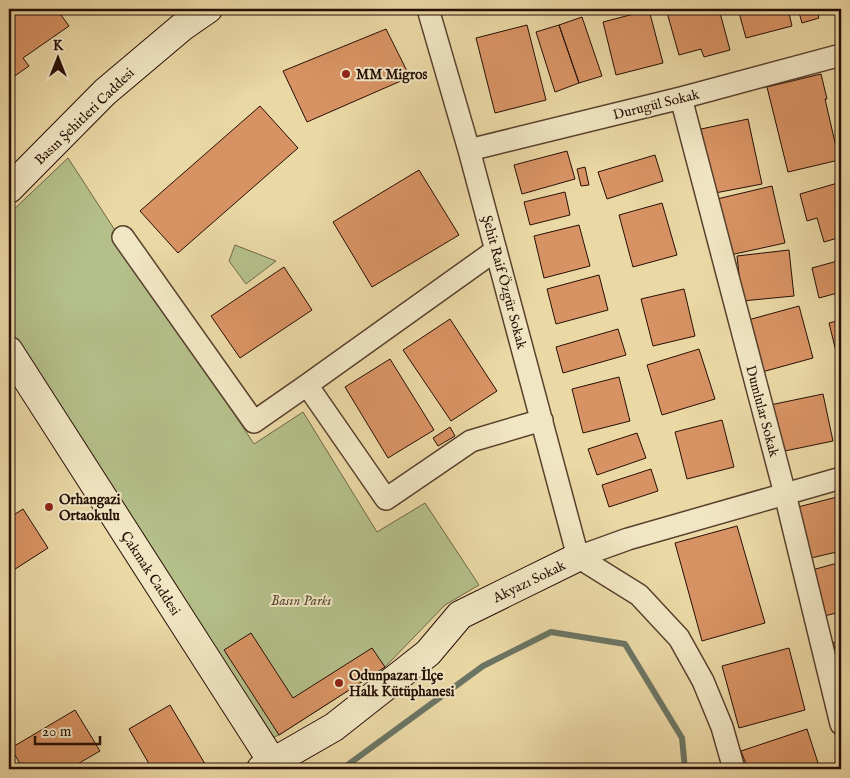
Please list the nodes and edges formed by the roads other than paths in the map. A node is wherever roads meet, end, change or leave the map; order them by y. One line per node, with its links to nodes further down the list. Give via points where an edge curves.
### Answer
1 (208, 9): 6 (street, Basın Şehitleri Caddesi, via 105,92)
2 (428, 9): 5 (street, Şehit Raif Özgür Sokak)
3 (841, 55): 4 (street, Durugül Sokak)
4 (681, 98): 5 (street, Durugül Sokak); 13 (street, Dumlular Sokak)
5 (469, 150): 8 (street, Şehit Raif Özgür Sokak)
6 (9, 190)
7 (123, 237): 10 (street, via 254,422)
8 (496, 250): 10 (street); 11 (street, Şehit Raif Özgür Sokak)
9 (9, 351): 16 (street, Çakmak Caddesi)
10 (307, 385): 11 (street, via 386,499 471,441)
11 (542, 420): 14 (street, Şehit Raif Özgür Sokak)
12 (841, 478): 13 (street, Akyazı Sokak)
13 (785, 494): 14 (street, Akyazı Sokak, via 628,539); 15 (street, Dumlular Sokak)
14 (578, 557): 16 (street, Akyazı Sokak, via 460,616 428,653 334,727); 17 (street, via 639,596 679,638 703,680)
15 (841, 724)
16 (270, 767)
17 (734, 769)

